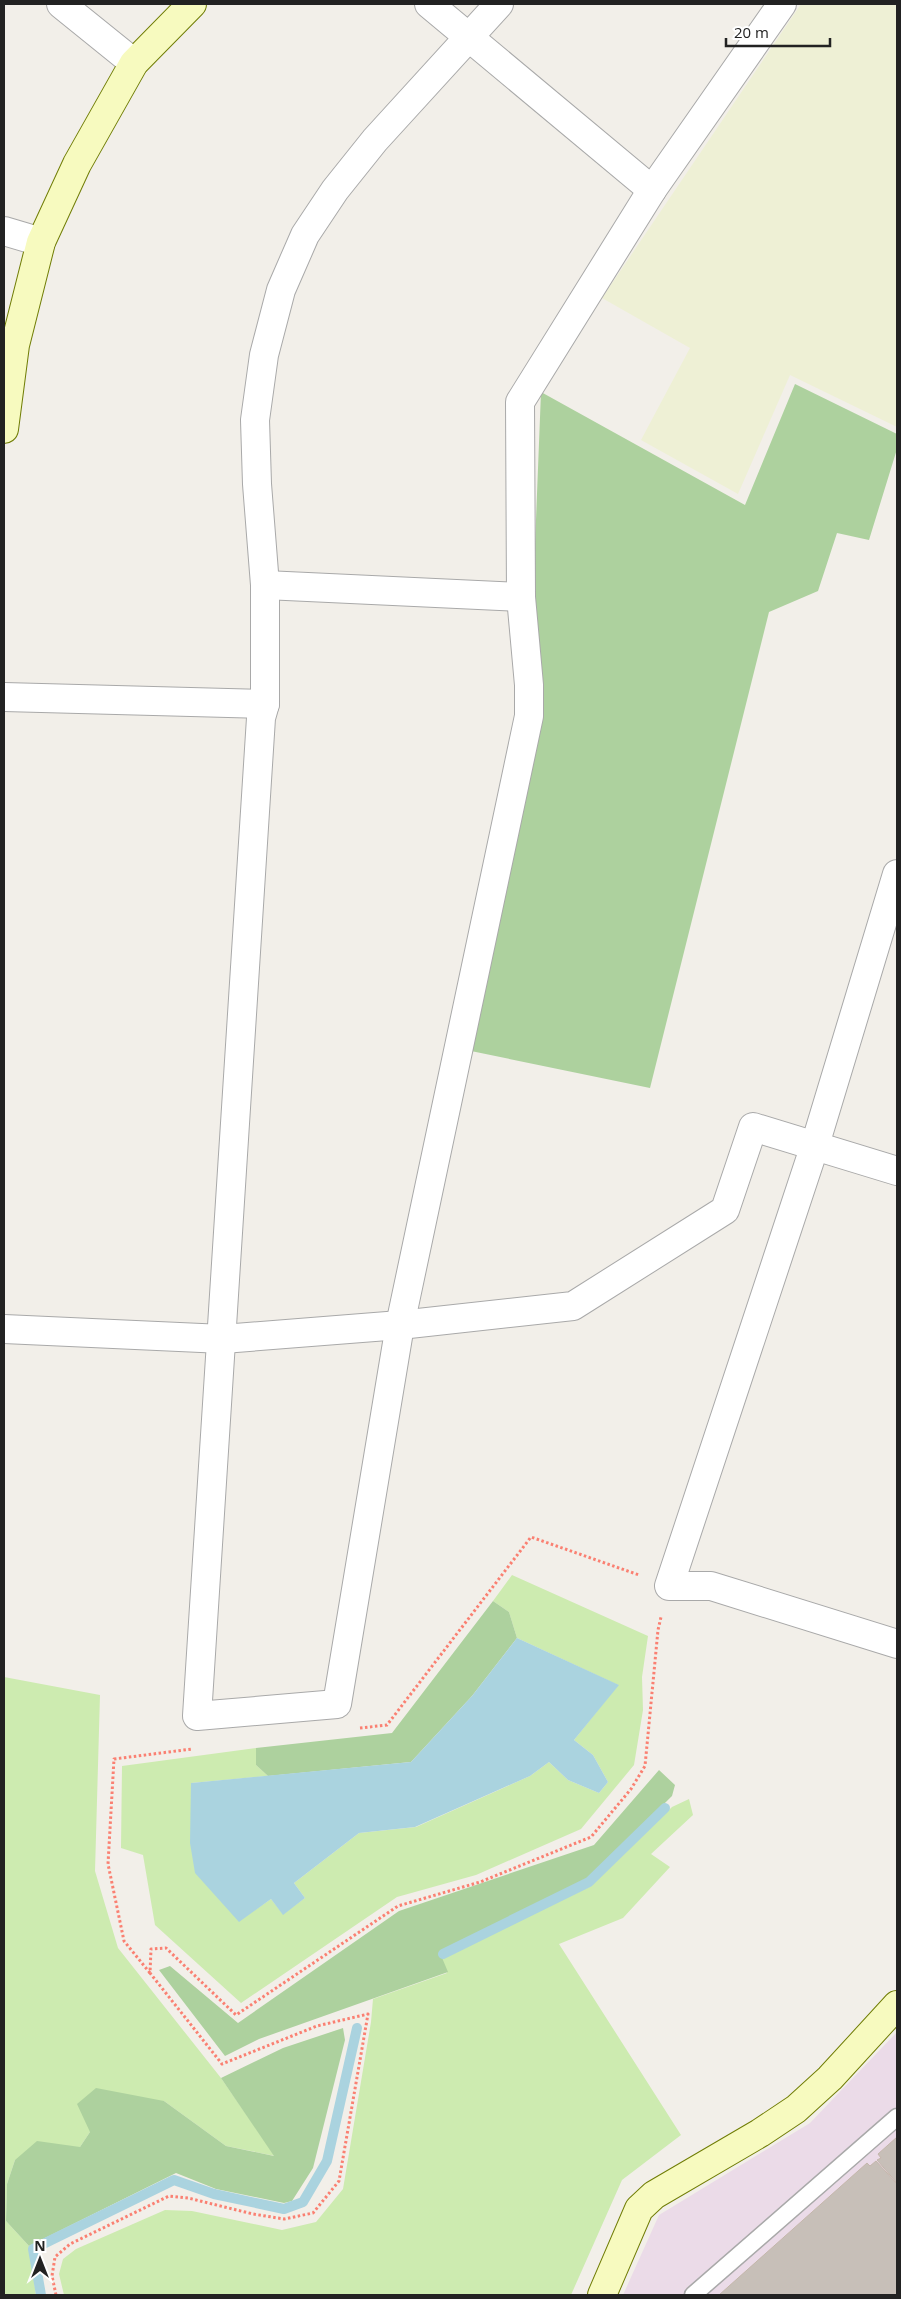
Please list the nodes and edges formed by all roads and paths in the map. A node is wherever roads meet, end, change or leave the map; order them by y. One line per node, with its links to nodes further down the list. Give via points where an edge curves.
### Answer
1 (61, 4): 7 (street)
2 (192, 4): 7 (street)
3 (429, 4): 6 (street)
4 (499, 4): 6 (street)
5 (782, 4): 8 (street)
6 (469, 37): 8 (street); 12 (street, via 375,140 335,190 305,235 281,290 264,355 255,420)
7 (134, 63): 10 (street, via 77,164)
8 (652, 190): 13 (street, via 520,402)
9 (4, 231): 10 (street)
10 (42, 242): 11 (street, via 15,344)
11 (4, 429)
12 (264, 585): 13 (street); 15 (street)
13 (521, 598): 19 (street, via 529,716)
14 (4, 697): 15 (street)
15 (264, 704): 21 (street)
16 (897, 874): 17 (street)
17 (815, 1146): 18 (street); 19 (street, via 754,1127 726,1210 573,1306); 22 (street)
18 (897, 1171)
19 (400, 1324): 21 (street); 21 (street, via 337,1704 197,1716)
20 (4, 1329): 21 (street)
21 (223, 1339)
22 (669, 1586): 23 (street, via 711,1586); 26 (path, via 658,1630 645,1766 591,1837 480,1882 398,1906 236,2015 166,1948 151,1949 150,1973 222,2064 317,2026 368,2014 339,2181 313,2213 284,2219 169,2196 70,2244 55,2257 52,2276)
23 (897, 1644)
24 (897, 2005): 27 (street, via 830,2078 796,2109 654,2195 639,2209)
25 (897, 2117): 28 (lane)
26 (56, 2295)
27 (602, 2295)
28 (693, 2295)

